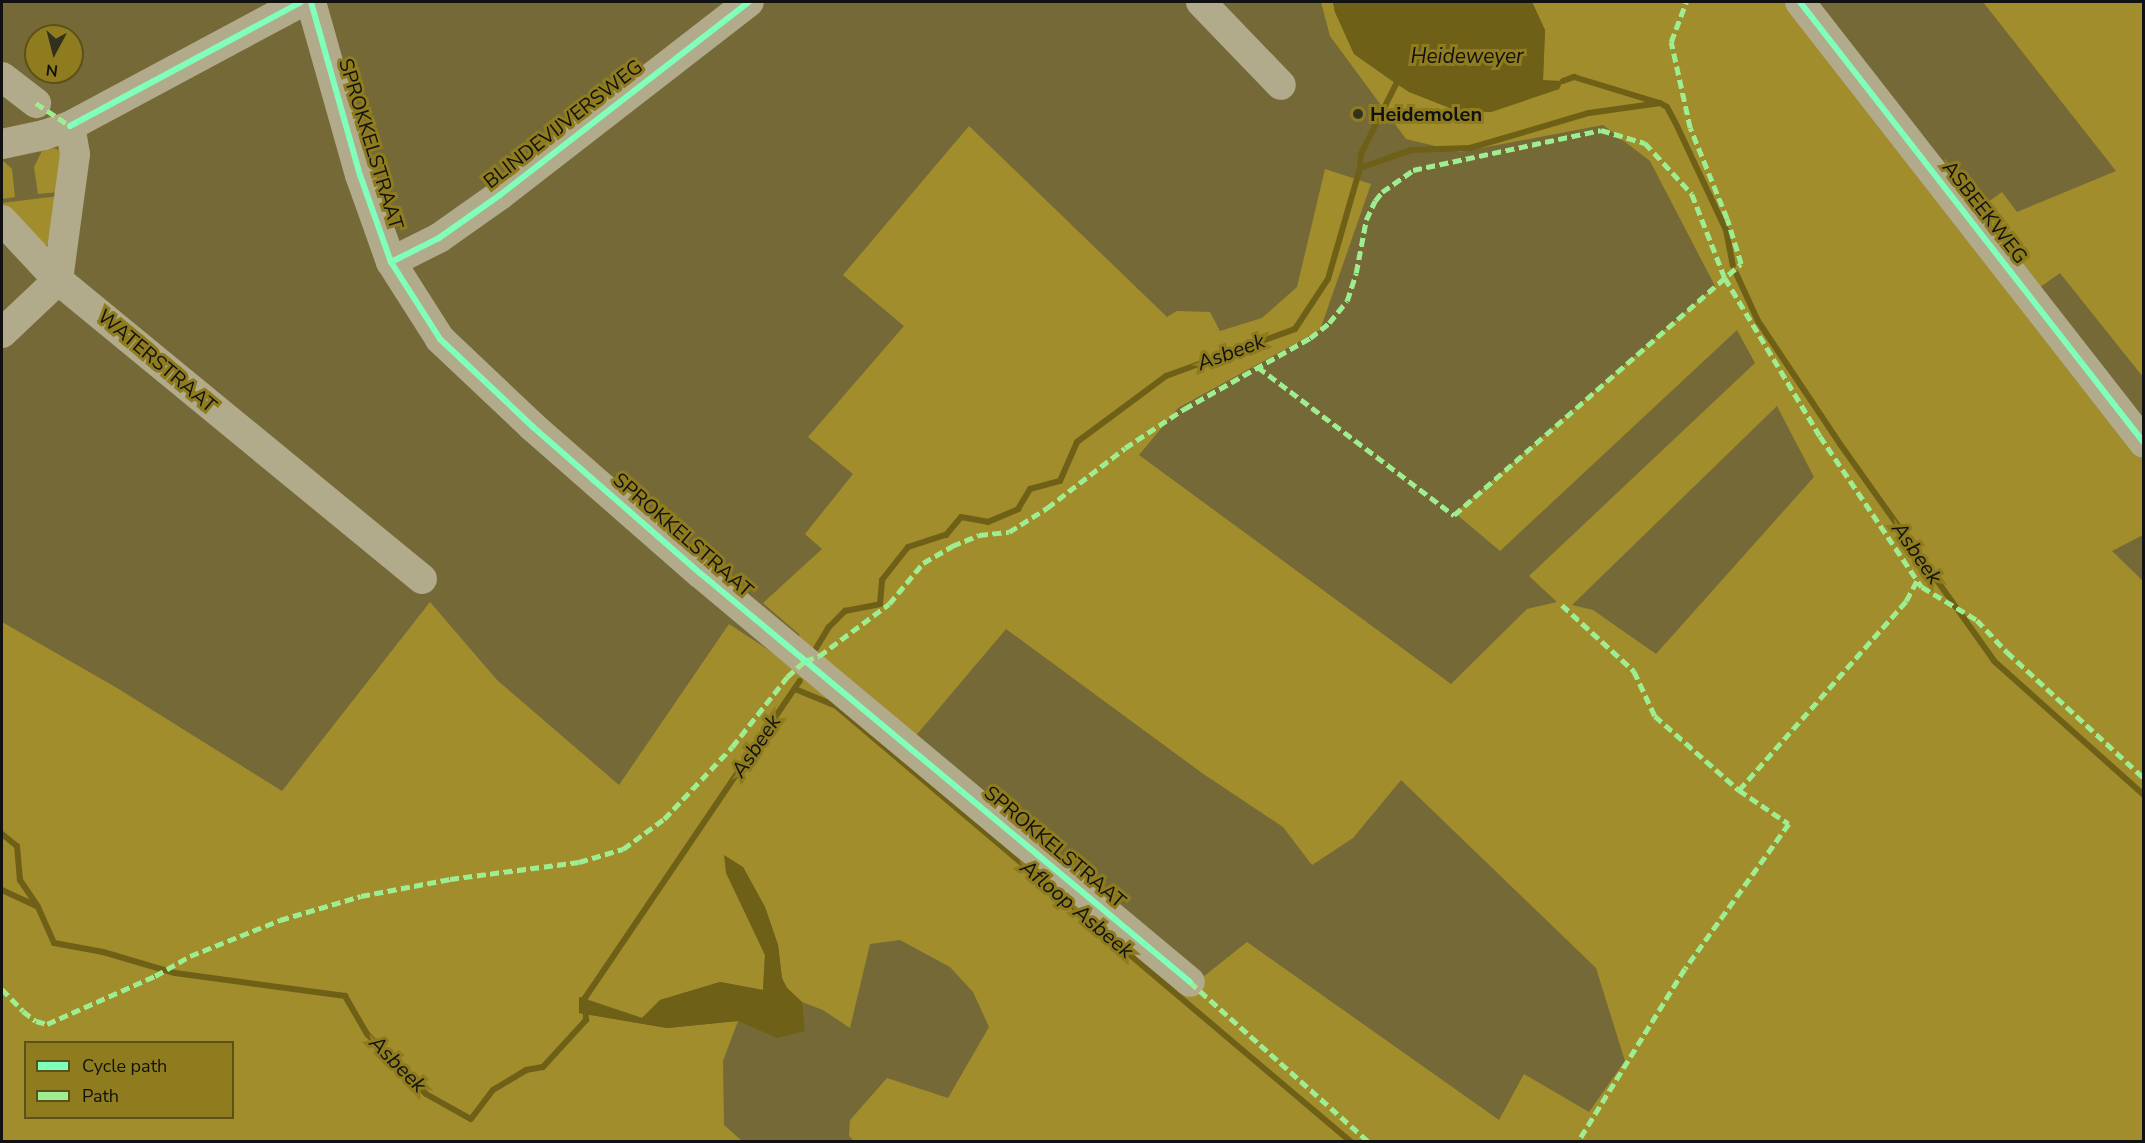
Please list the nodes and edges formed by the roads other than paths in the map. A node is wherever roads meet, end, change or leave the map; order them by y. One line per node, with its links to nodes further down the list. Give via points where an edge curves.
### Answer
1 (301, 2): 9 (street)
2 (311, 2): 12 (street, SPROKKELSTRAAT, via 360,176)
3 (749, 2): 12 (street, BLINDEVIJVERSWEG, via 500,195 439,238)
4 (1201, 2): 7 (street)
5 (1800, 2): 15 (street, ASBEEKWEG)
6 (2, 77): 8 (street)
7 (1281, 85)
8 (36, 103)
9 (70, 126): 10 (street); 13 (street, via 75,154)
10 (2, 144)
11 (2, 220): 13 (street, WATERSTRAAT)
12 (391, 262): 17 (street, SPROKKELSTRAAT, via 440,339 533,427 700,573)
13 (58, 280): 14 (street); 16 (street, WATERSTRAAT)
14 (2, 333)
15 (2144, 443)
16 (422, 579)
17 (1190, 982)

